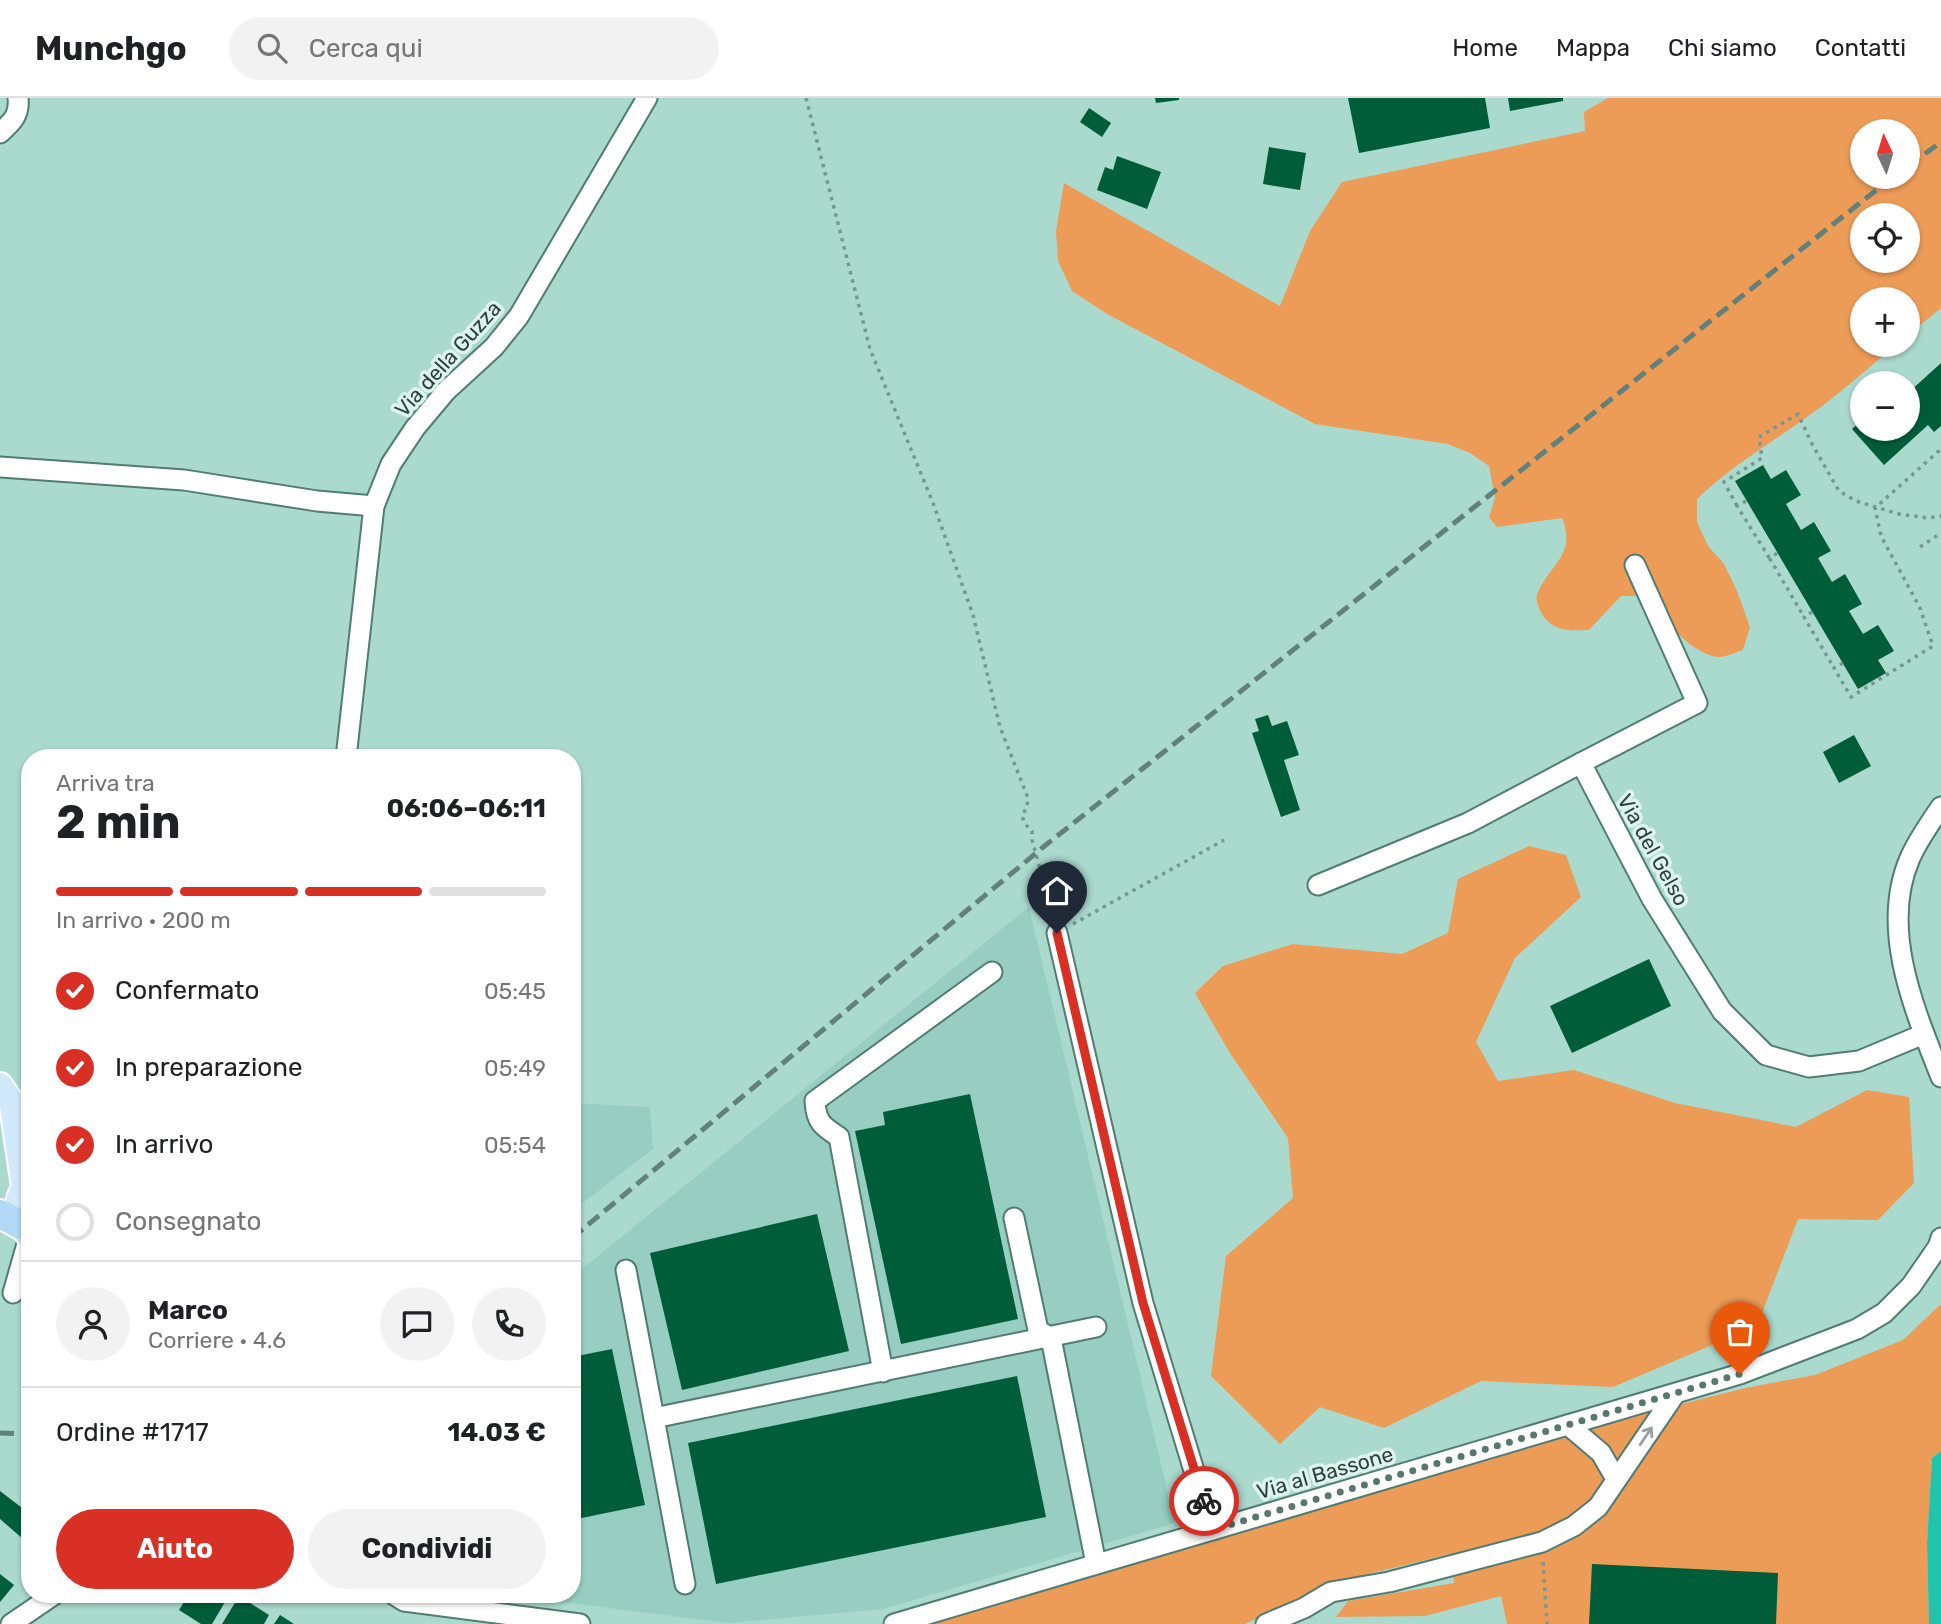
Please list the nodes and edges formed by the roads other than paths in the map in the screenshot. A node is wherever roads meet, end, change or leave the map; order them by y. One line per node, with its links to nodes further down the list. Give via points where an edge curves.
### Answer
1 (18, 98): 3 (street, via 14,121)
2 (647, 98): 5 (street, Via della Guzza, via 519,316 415,428 391,464)
3 (0, 133)
4 (0, 467): 5 (street, via 184,480)
5 (374, 506): 7 (street, Via della Guzza)
6 (1635, 565): 8 (street, via 1697,703)
7 (347, 749)
8 (1581, 763): 10 (street, via 1468,823); 13 (street, Via del Gelso, via 1652,899 1722,1011 1766,1055 1809,1067 1859,1061)
9 (1941, 807): 13 (street, via 1909,859 1899,920 1901,954)
10 (1318, 885)
11 (1057, 933): 33 (street, via 1143,1303)
12 (992, 972): 28 (street, via 815,1101 816,1116 839,1137)
13 (1924, 1034): 14 (street)
14 (1941, 1077)
15 (0, 1085): 16 (main road)
16 (12, 1106): 17 (main road); 18 (main road)
17 (21, 1117)
18 (21, 1153)
19 (21, 1197): 21 (main road, via 17,1206)
20 (1014, 1219): 27 (street, via 1038,1330)
21 (20, 1229): 25 (street)
22 (1941, 1238): 29 (street, Via al Bassone, via 1911,1286 1884,1313 1857,1329)
23 (626, 1270): 30 (street)
24 (21, 1283): 25 (street)
25 (7, 1296)
26 (1096, 1327): 27 (street)
27 (1051, 1338): 28 (street); 34 (street)
28 (883, 1371): 30 (street)
29 (1675, 1394): 31 (street, Via al Bassone); 32 (street, one-way to 29)
30 (654, 1418): 35 (street)
31 (1568, 1425): 32 (street, via 1601,1453); 33 (street, Via al Bassone)
32 (1616, 1479): 41 (street, via 1598,1507 1542,1542 1390,1582 1331,1592)
33 (1212, 1530): 34 (street, Via al Bassone)
34 (1096, 1564): 40 (street, Via al Bassone)
35 (685, 1584)
36 (42, 1603): 38 (street)
37 (419, 1603): 39 (street)
38 (11, 1624)
39 (580, 1624)
40 (894, 1624)
41 (1266, 1624)

